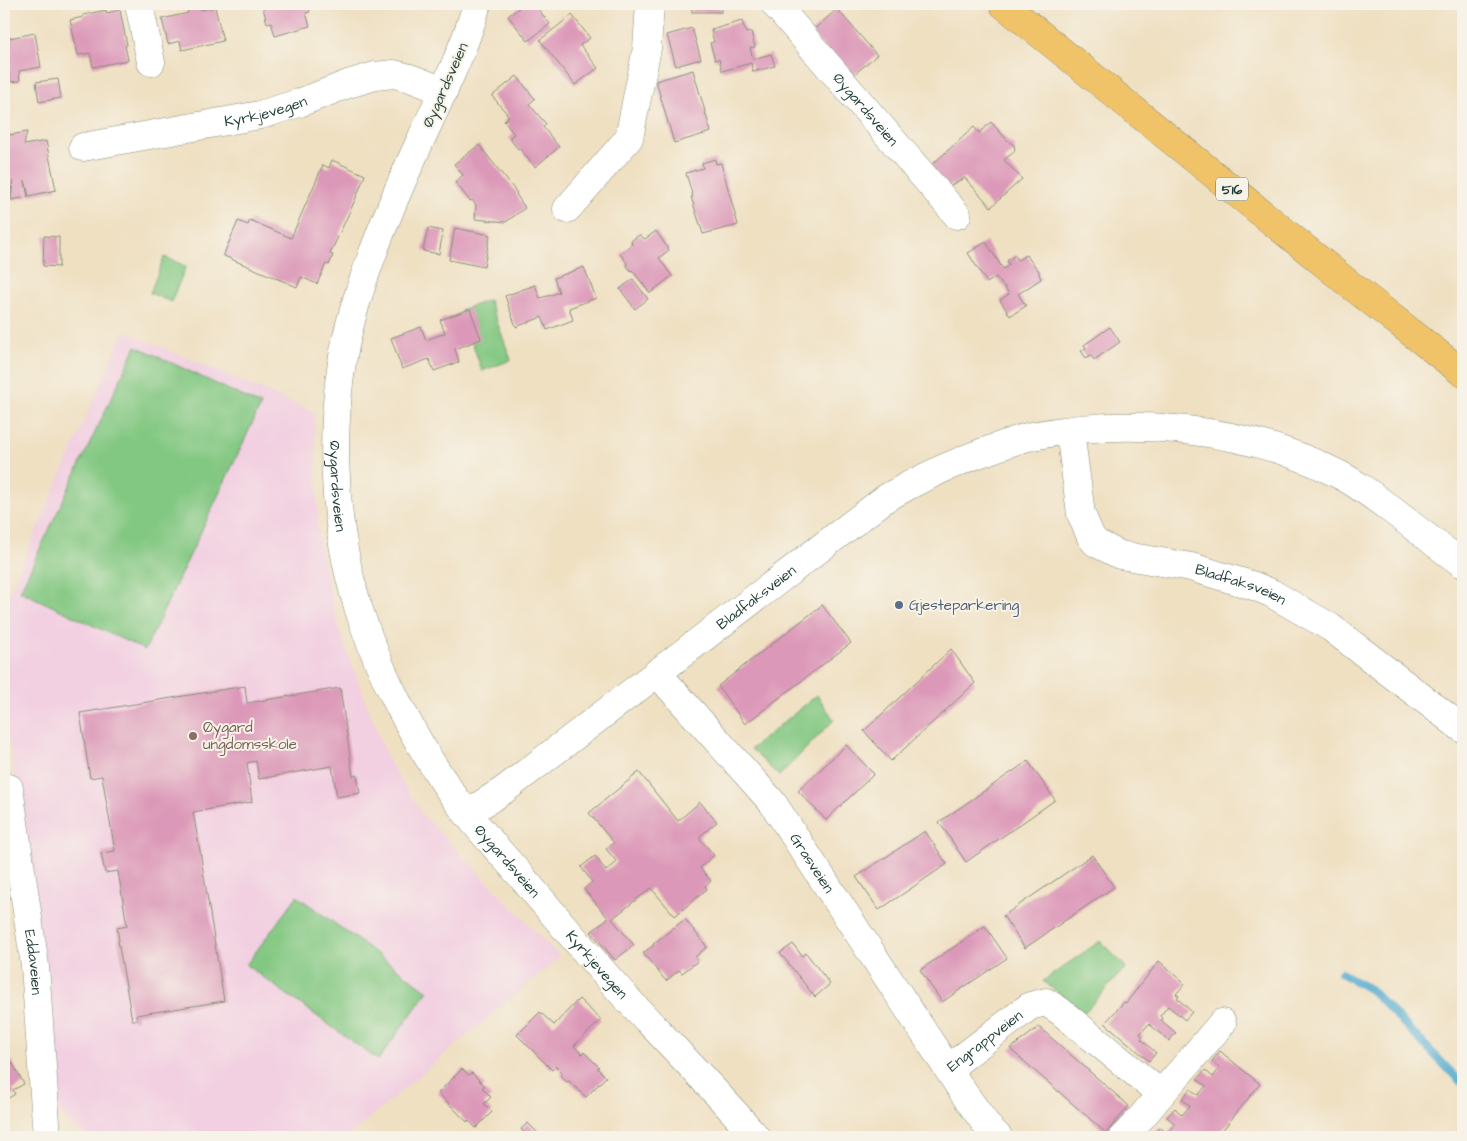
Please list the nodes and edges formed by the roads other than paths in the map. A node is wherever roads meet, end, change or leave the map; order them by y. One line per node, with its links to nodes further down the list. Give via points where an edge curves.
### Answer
1 (139, 4): 6 (street)
2 (476, 4): 7 (street, Øygardsveien)
3 (650, 4): 9 (street, via 647,48 629,138)
4 (775, 4): 10 (street, Øygardsveien)
5 (1003, 4): 11 (main road, 516)
6 (151, 62)
7 (444, 90): 8 (street, Kyrkjevegen, via 394,74 375,76 260,114); 17 (street, Øygardsveien, via 392,205 353,312 340,382 336,472 348,571 362,622 410,726 446,785)
8 (83, 147)
9 (567, 209)
10 (957, 215)
11 (1463, 373)
12 (1070, 431): 13 (street, Bladfaksveien, via 1162,427 1225,436 1290,452 1361,487); 14 (street, Bladfaksveien, via 1030,436 978,453 926,475 886,498); 15 (street, Bladfaksveien, via 1081,514 1096,543 1120,555 1191,567 1271,593 1330,628)
13 (1463, 564)
14 (657, 673): 17 (street, Bladfaksveien, via 504,790); 20 (street, Grasveien, via 772,802)
15 (1463, 729)
16 (9, 788): 22 (street, Eddaveien, via 35,966)
17 (468, 813): 18 (street, Øygardsveien)
18 (563, 927): 23 (street, Kyrkjevegen)
19 (1222, 1023): 21 (street)
20 (948, 1068): 21 (street, Engrappveien, via 1030,1006 1046,1002); 24 (street, Engrappveien)
21 (1160, 1094): 25 (street)
22 (47, 1137)
23 (756, 1137)
24 (998, 1137)
25 (1123, 1137)

